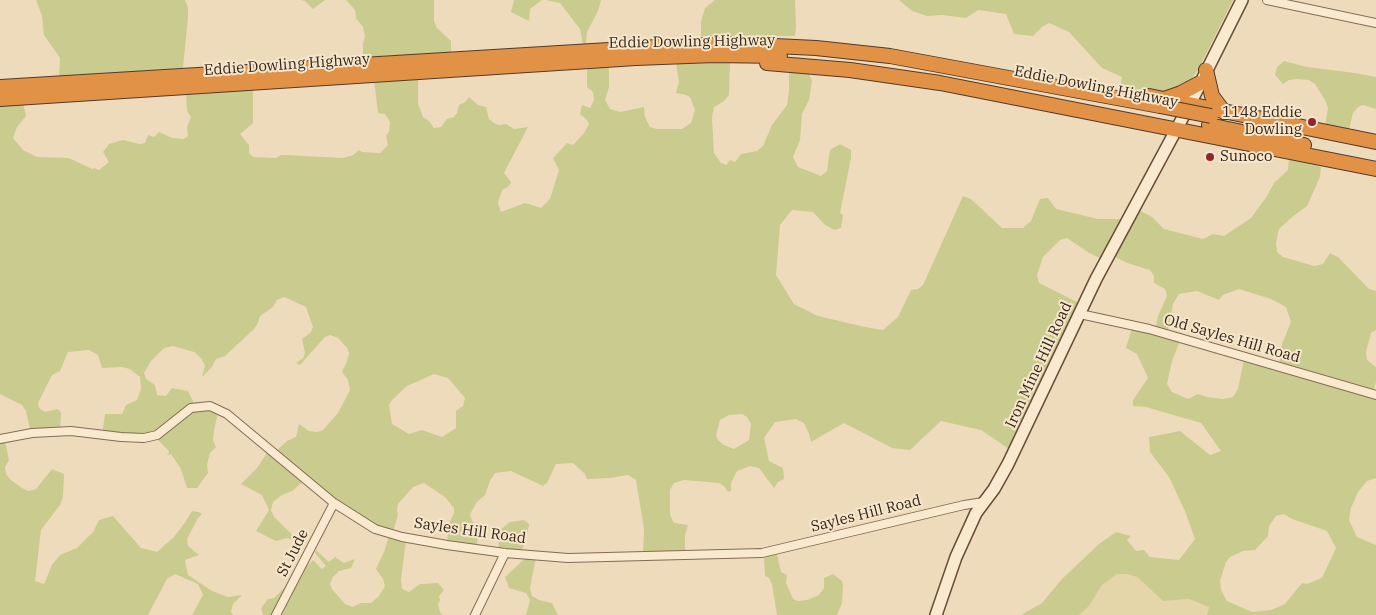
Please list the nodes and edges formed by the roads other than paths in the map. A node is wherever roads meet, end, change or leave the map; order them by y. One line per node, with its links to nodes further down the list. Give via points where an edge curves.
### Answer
1 (1242, 0): 5 (street)
2 (1267, 0): 3 (street)
3 (1376, 23)
4 (427, 67): 7 (highway, Eddie Dowling Highway); 9 (highway, Eddie Dowling Highway); 11 (highway, Eddie Dowling Highway, via 686,45 793,47 913,60); 13 (highway, via 464,78 717,63 807,65 940,83)
5 (1203, 77): 10 (street); 11 (highway); 12 (highway, via 1212,96)
6 (0, 81): 7 (highway)
7 (54, 84): 8 (highway)
8 (0, 87)
9 (0, 99)
10 (1190, 104): 11 (highway); 12 (highway); 13 (street)
11 (1160, 107): 12 (highway, Eddie Dowling Highway, bridge)
12 (1215, 118): 14 (highway); 15 (highway, Eddie Dowling Highway); 16 (highway, Eddie Dowling Highway)
13 (1176, 129): 17 (highway); 18 (street, Iron Mine Hill Road)
14 (1376, 142)
15 (1376, 150)
16 (1376, 160)
17 (1376, 169)
18 (1080, 314): 19 (street, Old Sayles Hill Road, via 1149,329); 21 (street, Iron Mine Hill Road, via 1008,464)
19 (1376, 395)
20 (0, 439): 22 (street, Sayles Hill Road, via 71,431 121,438 151,436 164,431 191,408 210,406 226,414)
21 (984, 502): 23 (street, Sayles Hill Road, via 762,553 568,558); 26 (street, Iron Mine Hill Road, via 956,557)
22 (334, 503): 23 (street, Sayles Hill Road, via 365,524 388,533); 24 (street, St Jude)
23 (506, 553): 25 (street)
24 (276, 615)
25 (475, 615)
26 (936, 615)

